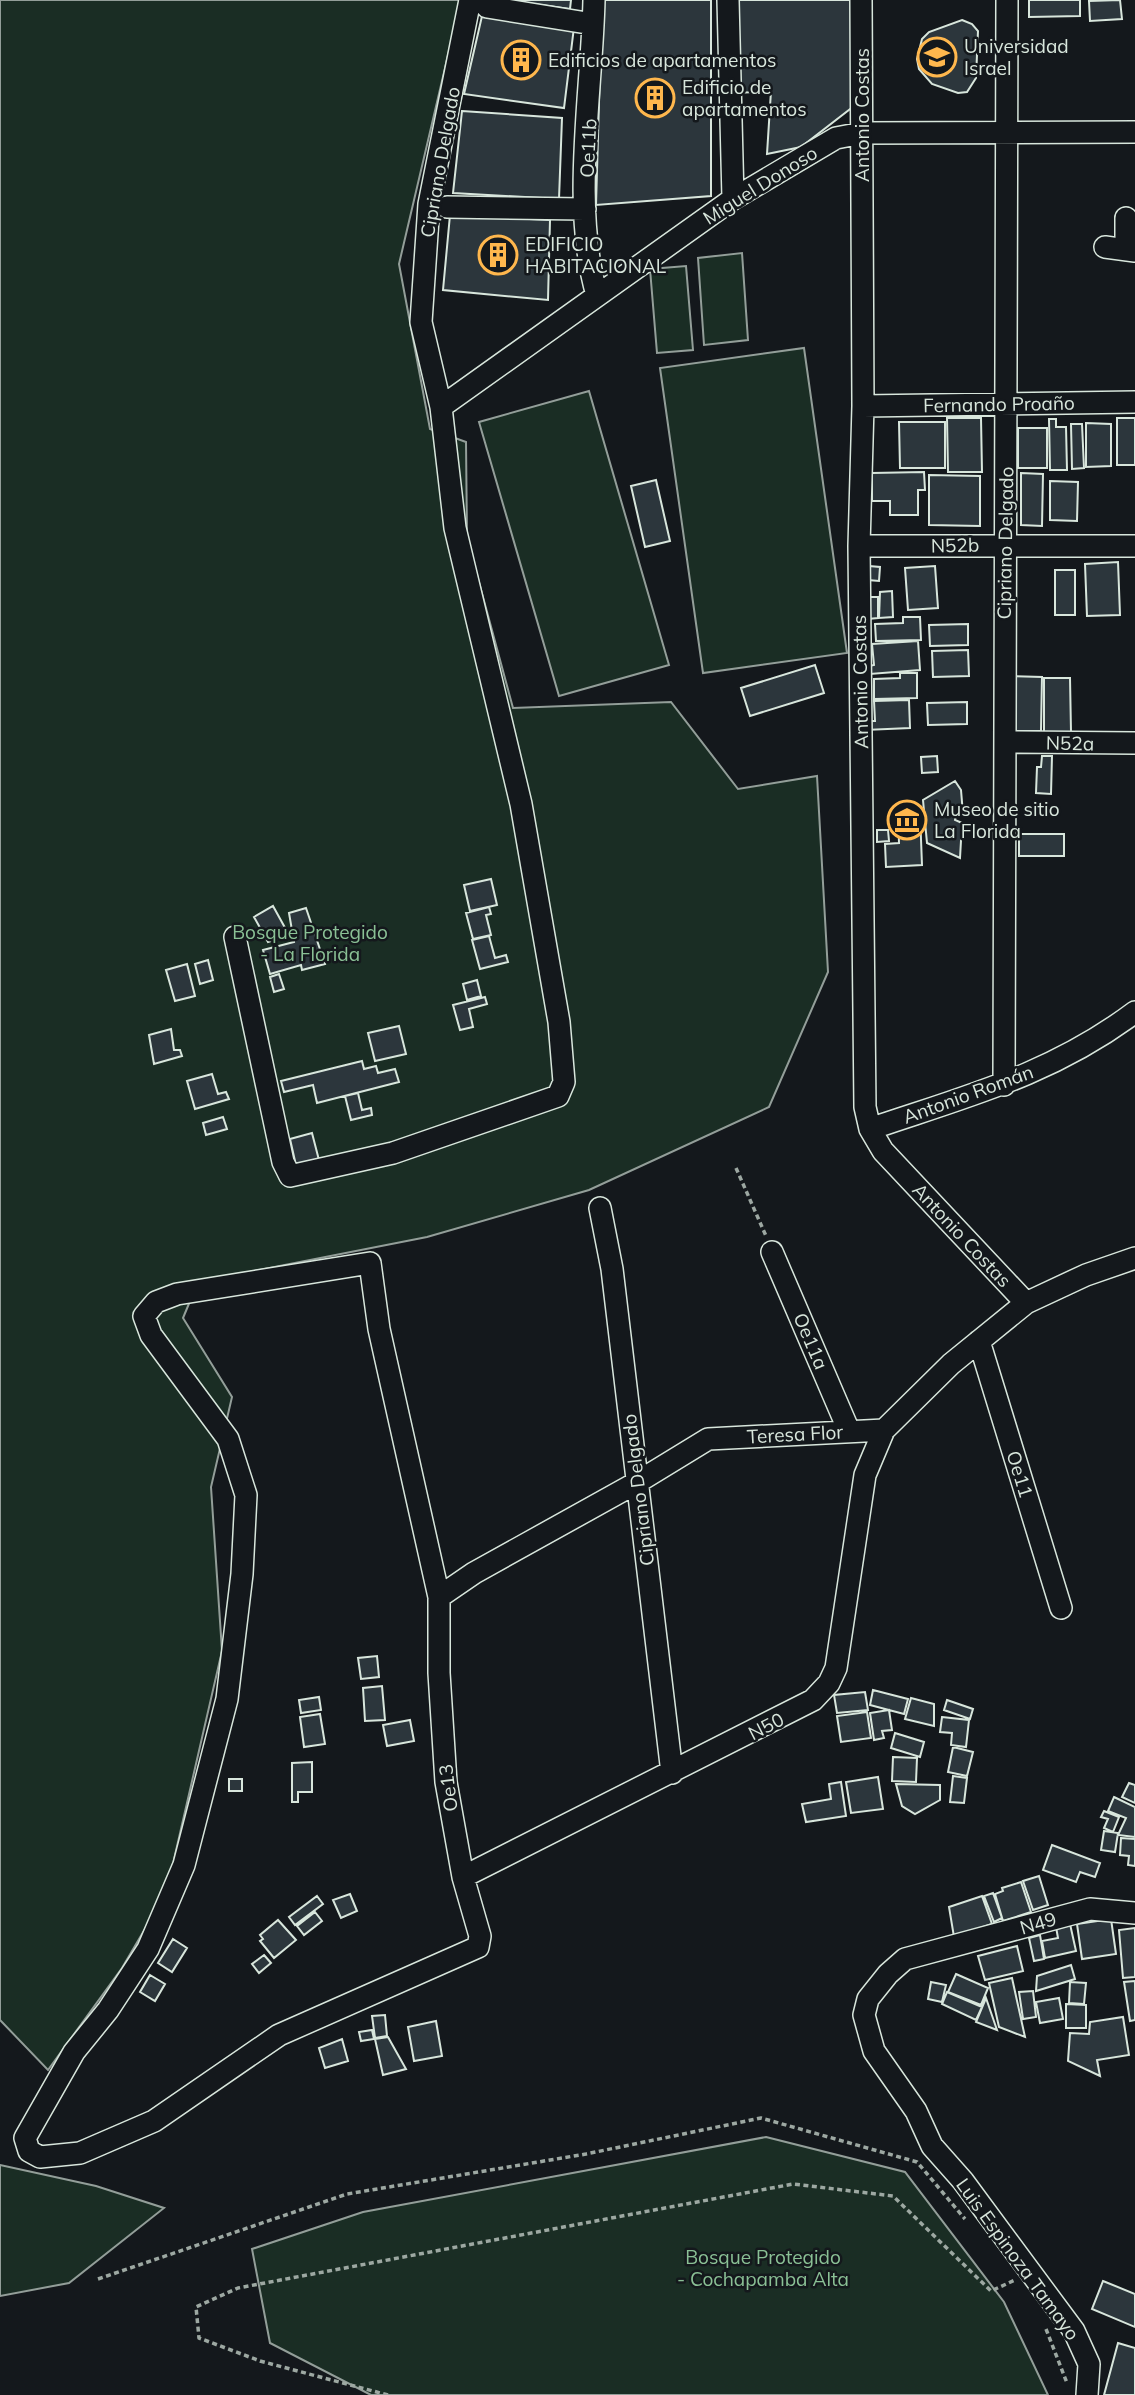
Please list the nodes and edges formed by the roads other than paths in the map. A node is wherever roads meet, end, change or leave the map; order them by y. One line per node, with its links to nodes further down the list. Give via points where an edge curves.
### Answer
1 (594, 0): 6 (street, Oe11b)
2 (728, 0): 10 (street)
3 (861, 0): 9 (street, Antonio Costas)
4 (1007, 0): 7 (street, Cipriano Delgado)
5 (478, 4): 6 (street); 20 (street, Cipriano Delgado, via 429,204 423,263 421,321)
6 (593, 24): 12 (street, Oe11b)
7 (1008, 131): 8 (street, Miguel Donoso); 9 (street, Miguel Donoso); 18 (street, Cipriano Delgado)
8 (1135, 132)
9 (862, 133): 10 (street, Miguel Donoso, via 836,138); 19 (street, Antonio Costas)
10 (733, 199): 16 (street, Miguel Donoso)
11 (447, 207): 12 (street)
12 (585, 209): 16 (street, Oe11b)
13 (1126, 218): 15 (street)
14 (1105, 247): 15 (street)
15 (1131, 251)
16 (597, 295): 20 (street, Miguel Donoso)
17 (1135, 402): 18 (street, Fernando Proaño)
18 (1007, 404): 19 (street, Fernando Proaño); 21 (street, Cipriano Delgado)
19 (863, 406): 22 (street, Antonio Costas)
20 (441, 407): 26 (street, Cipriano Delgado, via 455,528 522,804 559,1022 564,1082 558,1096 393,1153 290,1176 283,1162)
21 (1005, 544): 22 (street, N52b); 23 (street, N52b); 24 (street, Cipriano Delgado)
22 (859, 546): 29 (street, Antonio Costas, via 865,1098)
23 (1135, 546)
24 (1004, 742): 25 (street, N52a); 28 (street, Cipriano Delgado)
25 (1135, 743)
26 (235, 937)
27 (1135, 1013): 28 (street, Antonio Román, via 1095,1042)
28 (1004, 1085): 29 (street, Antonio Román)
29 (870, 1129): 33 (street, Antonio Costas, via 883,1151)
30 (600, 1208): 37 (street, Cipriano Delgado, via 612,1269)
31 (772, 1251): 36 (street, Oe11a)
32 (1135, 1258): 33 (street)
33 (1026, 1303): 34 (street)
34 (979, 1340): 35 (street); 39 (street, Oe11)
35 (884, 1430): 36 (street, Teresa Flor); 40 (street, N50, via 865,1475 830,1683 786,1716)
36 (849, 1432): 37 (street, Teresa Flor, via 708,1439)
37 (636, 1483): 38 (street, Teresa Flor); 40 (street, Cipriano Delgado)
38 (439, 1597): 41 (street, Oe13, via 446,1782); 41 (street, Oe13, via 379,1329 370,1263 177,1294 156,1302 144,1316 151,1335 228,1439 246,1495 227,1699 184,1865 148,1949 75,2052 25,2143 29,2151 40,2157 80,2153 154,2121 279,2035 474,1950 480,1936)
39 (1061, 1608)
40 (672, 1773): 41 (street, N50)
41 (463, 1877)
42 (1135, 1913): 43 (street, N49, via 1090,1909 905,1959 867,1999 864,2015 874,2051 916,2111 932,2146)
43 (949, 2165): 44 (street, Luis Espinoza Tamayo, via 1074,2331 1089,2364)
44 (1087, 2395)

